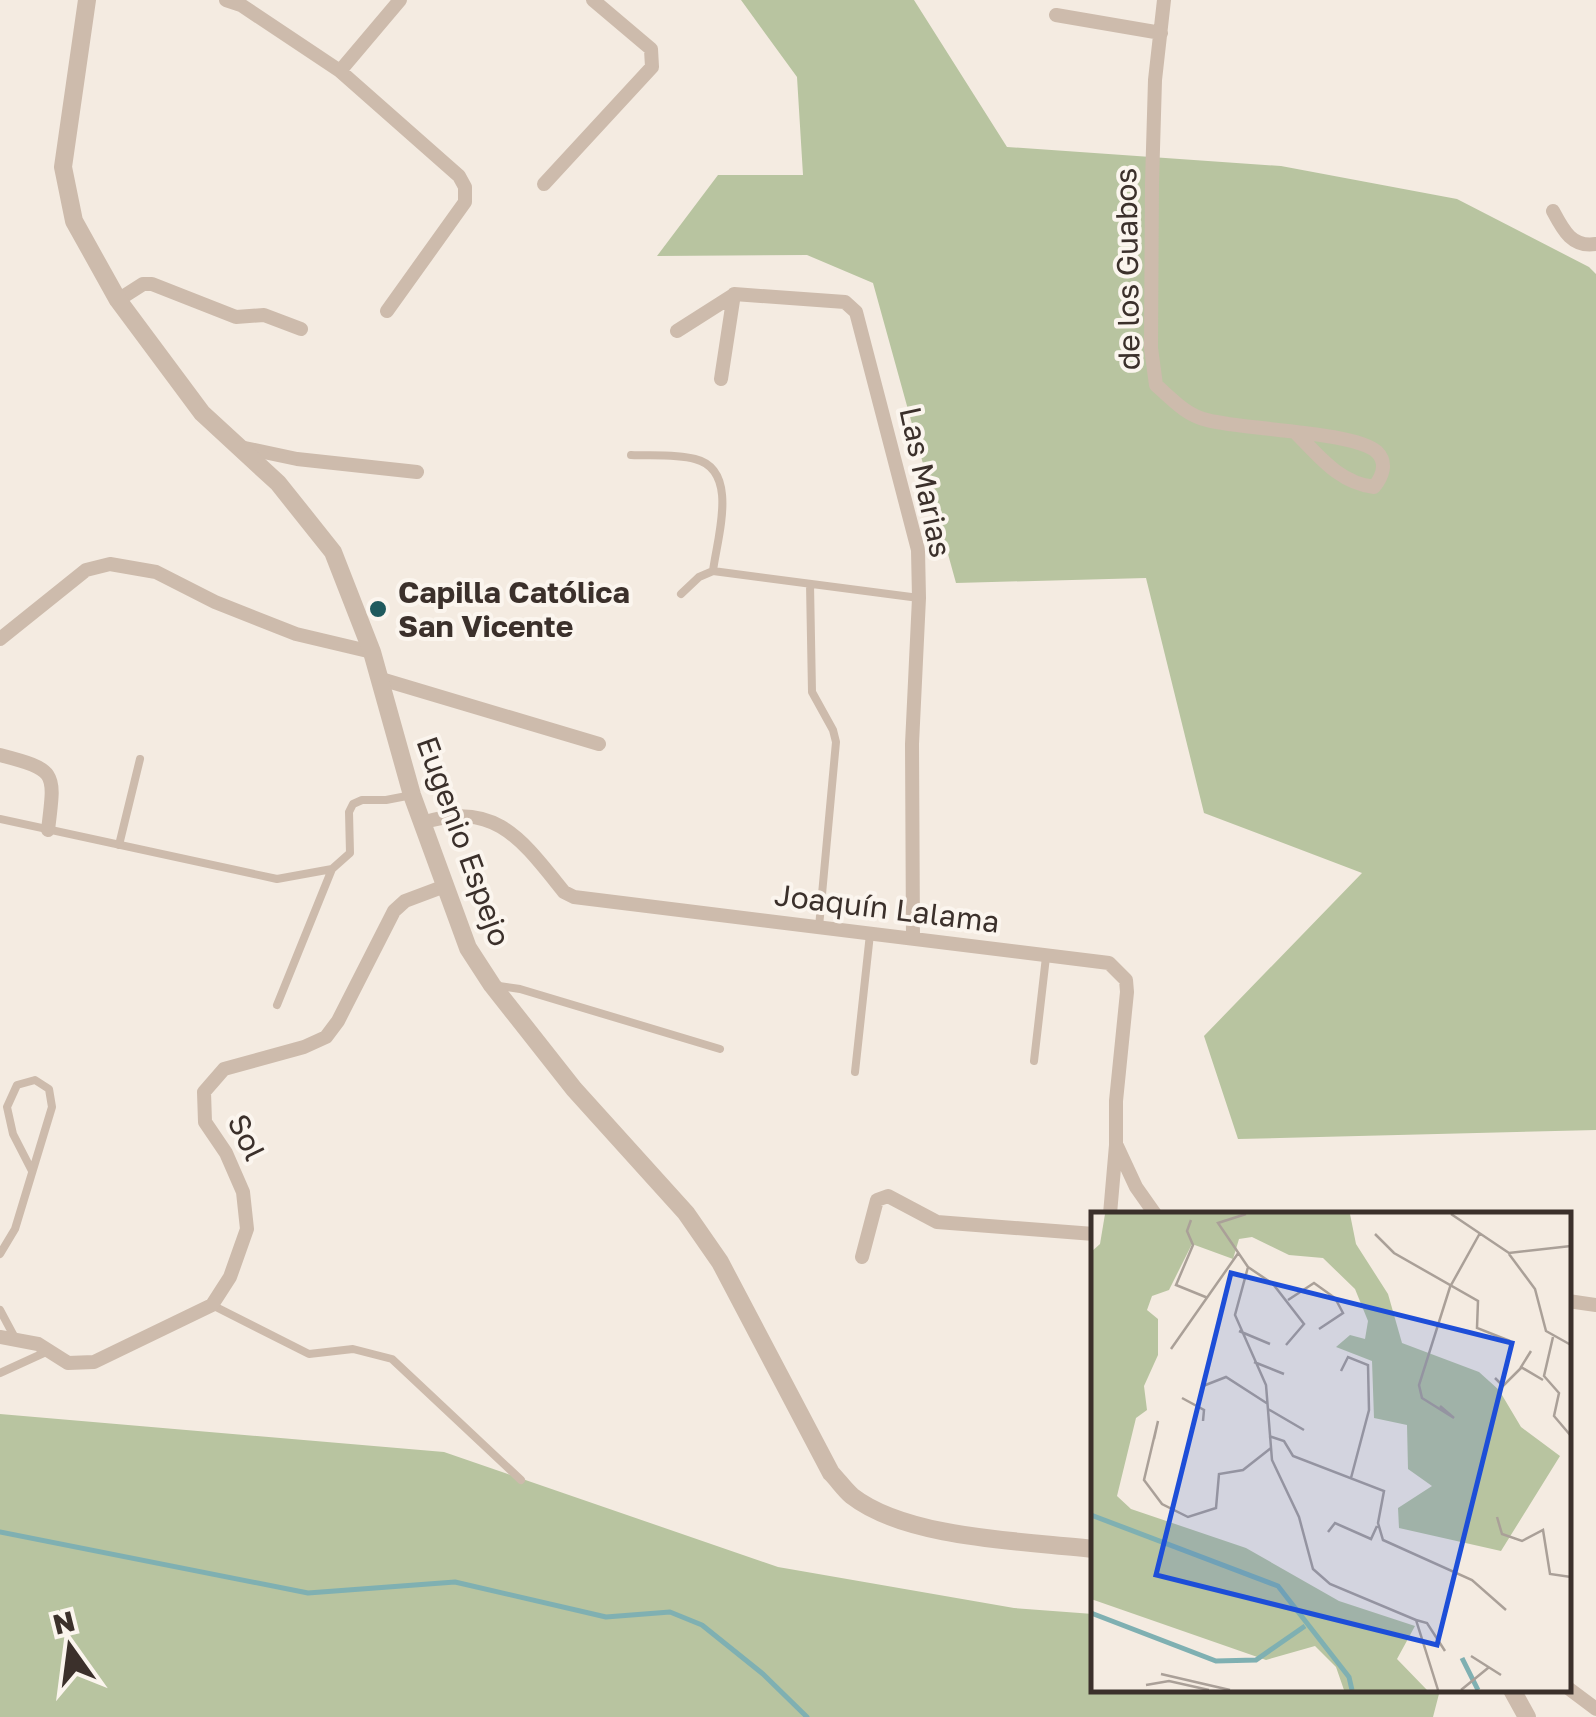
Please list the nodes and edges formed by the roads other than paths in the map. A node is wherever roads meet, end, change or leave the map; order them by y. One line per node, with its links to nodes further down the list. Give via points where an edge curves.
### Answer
1 (88, 0): 13 (street, Eugenio Espejo, via 63,167 74,220)
2 (226, 0): 8 (street)
3 (400, 0): 8 (street)
4 (593, 0): 9 (street, via 651,49 652,67)
5 (1164, 0): 7 (street, de los Guabos)
6 (1056, 15): 7 (street)
7 (1161, 33): 18 (street, de los Guabos, via 1152,236 1156,386 1188,414)
8 (340, 71): 14 (street, via 465,187 465,202)
9 (544, 184)
10 (1553, 212): 11 (street, via 1567,237)
11 (1596, 244)
12 (732, 296): 16 (street); 17 (street); 25 (street, Las Marias, via 845,302 856,312 918,550)
13 (118, 300): 15 (street, via 152,284 236,317 264,315); 19 (street, Eugenio Espejo, via 202,414)
14 (387, 312)
15 (301, 329)
16 (677, 331)
17 (720, 379)
18 (1296, 433): 18 (street, de los Guabos, via 1361,443 1378,453 1382,476 1374,487 1336,474)
19 (239, 447): 21 (street); 27 (street, Eugenio Espejo, via 278,482 332,552)
20 (631, 454): 22 (lane, via 694,459 718,474 723,489)
21 (417, 472)
22 (713, 572): 23 (lane); 24 (lane)
23 (810, 584): 25 (lane); 39 (lane, via 812,692 836,742)
24 (681, 594)
25 (919, 598): 41 (street, Las Marias)
26 (0, 639): 27 (street, via 86,570 110,564 156,572 296,634)
27 (372, 652): 28 (street, Eugenio Espejo)
28 (381, 678): 29 (street); 32 (street, Eugenio Espejo)
29 (599, 744)
30 (0, 755): 35 (street, via 47,772)
31 (140, 759): 36 (lane)
32 (412, 795): 34 (street, Eugenio Espejo); 37 (lane, via 353,804 350,853)
33 (0, 819): 35 (lane)
34 (422, 823): 38 (street, Eugenio Espejo); 39 (street, Joaquín Lalama, via 458,815 489,821 520,838 574,897)
35 (48, 830): 36 (lane)
36 (118, 845): 37 (lane, via 277,879)
37 (332, 869): 44 (lane)
38 (444, 886): 43 (street, Eugenio Espejo, via 468,948); 57 (street, Sol, via 394,911 326,1036 224,1069 204,1092 206,1122 243,1192 247,1229)
39 (819, 927): 40 (street, Joaquín Lalama)
40 (870, 934): 41 (street, Joaquín Lalama); 47 (lane)
41 (913, 939): 42 (street, Joaquín Lalama)
42 (1046, 956): 46 (lane); 48 (street, Joaquín Lalama, via 1108,963 1126,980)
43 (492, 985): 45 (lane); 63 (street, Eugenio Espejo, via 686,1213 720,1262 831,1472 852,1495 883,1514 944,1532)
44 (277, 1005)
45 (720, 1049)
46 (1034, 1061)
47 (854, 1072)
48 (1116, 1144): 50 (street); 51 (street, Joaquín Lalama)
49 (32, 1172): 49 (lane, via 52,1107 49,1089 35,1080 17,1085 6,1107); 53 (lane)
50 (1110, 1212)
51 (1154, 1212)
52 (1091, 1234): 54 (street, via 936,1222 888,1196 877,1200)
53 (0, 1254)
54 (862, 1257)
55 (1571, 1301): 56 (street)
56 (1596, 1305)
57 (212, 1306): 60 (street, via 94,1362 68,1363); 62 (lane, via 310,1354 353,1350 392,1359)
58 (0, 1310): 59 (lane)
59 (8, 1337): 60 (street)
60 (46, 1352): 61 (lane)
61 (0, 1373)
62 (521, 1480)
63 (1091, 1549)
64 (1571, 1690): 66 (street)
65 (1513, 1692): 67 (street)
66 (1596, 1709)
67 (1526, 1717)

